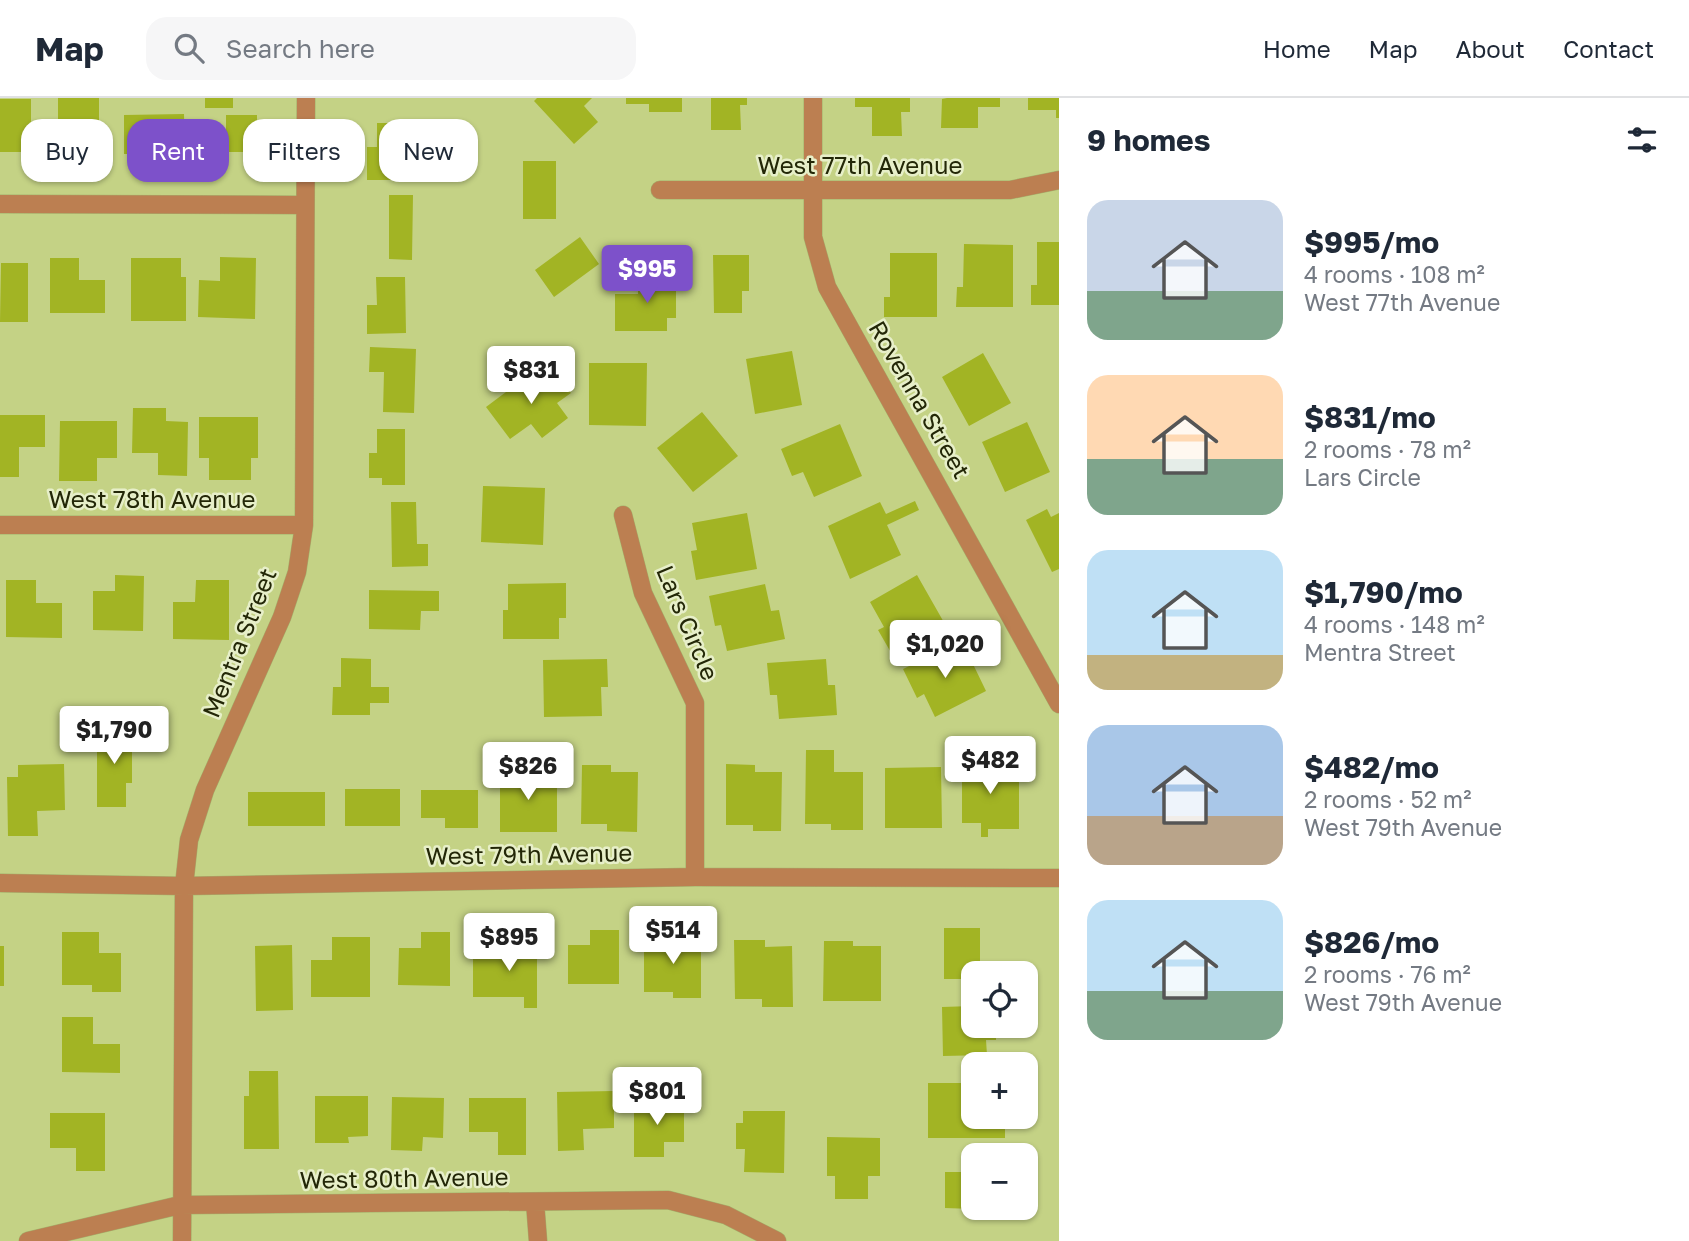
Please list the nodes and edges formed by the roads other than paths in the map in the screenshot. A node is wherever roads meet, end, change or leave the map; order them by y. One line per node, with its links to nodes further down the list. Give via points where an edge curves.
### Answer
1 (306, 98): 7 (street, Mentra Street)
2 (813, 98): 5 (street, Rovenna Street)
3 (1059, 180): 5 (street, West 77th Avenue, via 1010,190)
4 (660, 190): 5 (street, West 77th Avenue)
5 (813, 190): 11 (street, Rovenna Street, via 813,237 827,287)
6 (0, 204): 7 (street)
7 (305, 205): 10 (street, Mentra Street)
8 (623, 515): 12 (street, Lars Circle, via 643,593 695,703)
9 (0, 525): 10 (street, West 78th Avenue)
10 (304, 525): 15 (street, Mentra Street, via 282,617 205,789 189,840)
11 (1059, 704)
12 (695, 877): 13 (street, West 79th Avenue); 15 (street, West 79th Avenue)
13 (1059, 878)
14 (0, 883): 15 (street, West 79th Avenue)
15 (184, 886): 17 (street, Mentra Street)
16 (535, 1202): 17 (street, West 80th Avenue); 20 (street); 21 (street, West 80th Avenue, via 668,1200 726,1215)
17 (180, 1205): 18 (street, West 80th Avenue); 19 (street, Mentra Street)
18 (28, 1241)
19 (182, 1241)
20 (538, 1241)
21 (776, 1241)

